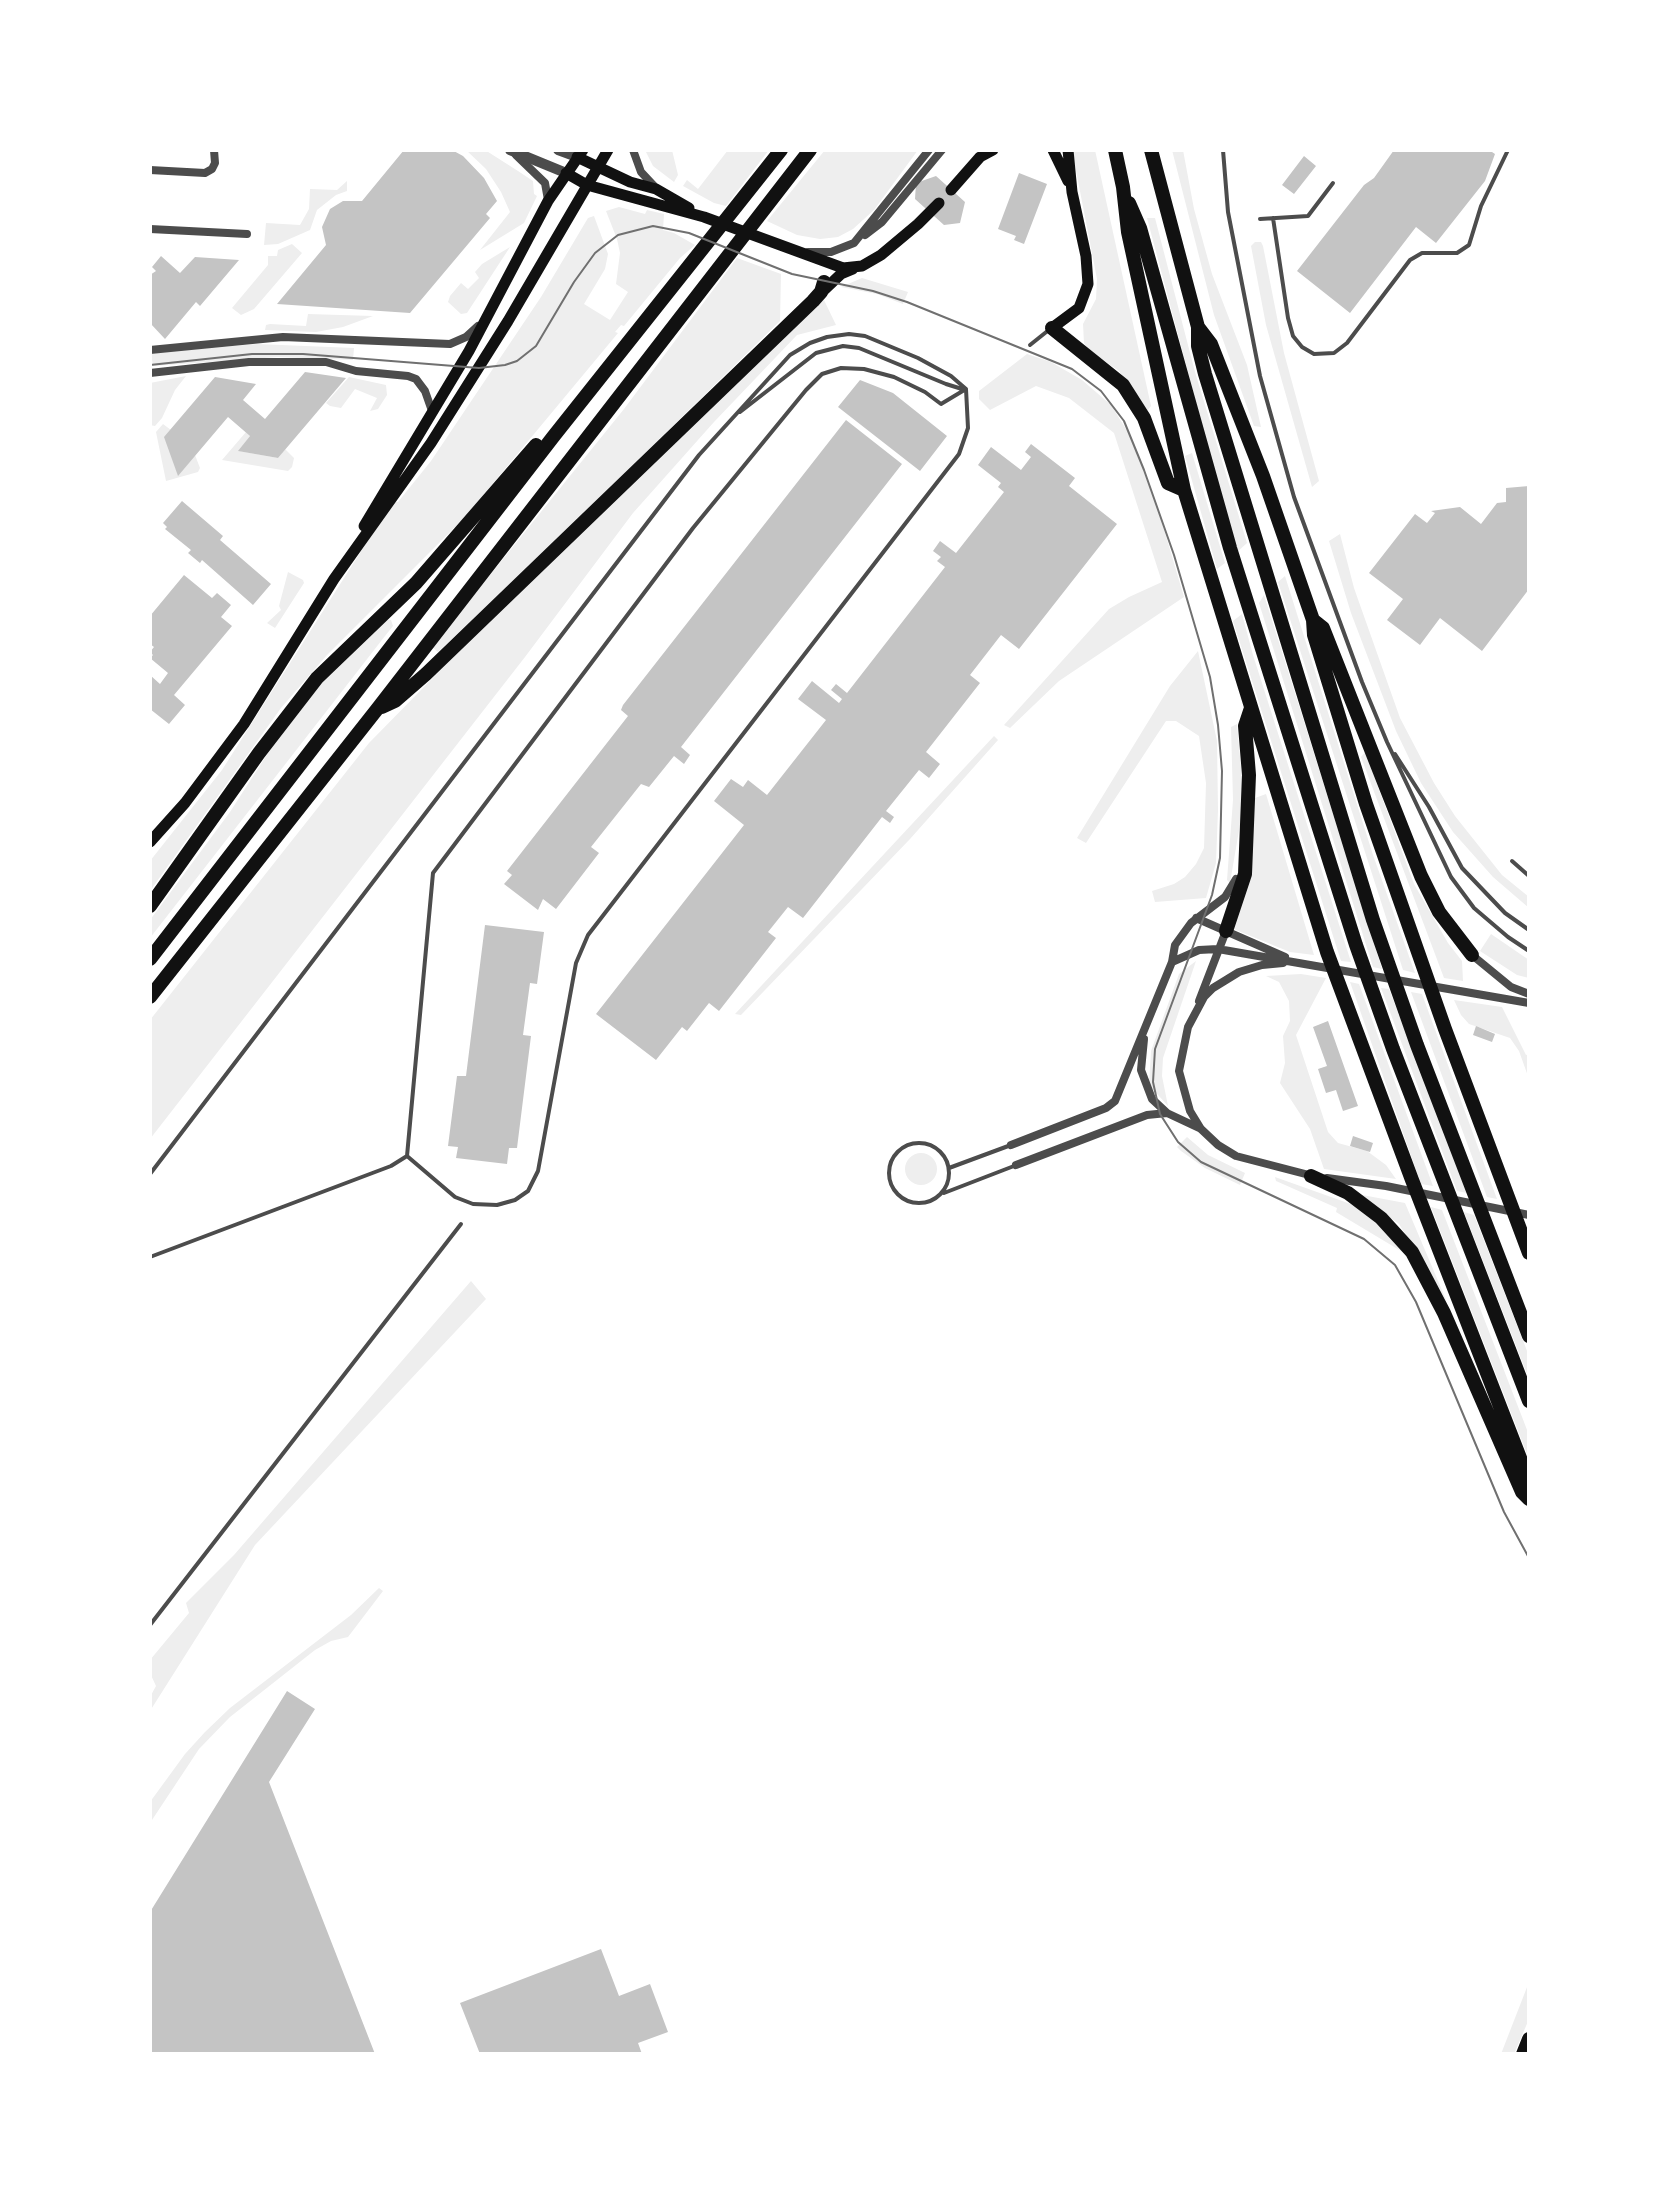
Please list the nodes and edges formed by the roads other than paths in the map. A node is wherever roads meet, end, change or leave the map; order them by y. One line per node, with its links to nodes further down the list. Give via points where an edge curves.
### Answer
1 (214, 150): 19 (street, via 215,163 205,173)
2 (558, 150): 17 (street)
3 (608, 150): 18 (main road)
4 (633, 150): 24 (street, via 641,172)
5 (781, 150): 47 (highway)
6 (810, 150): 51 (highway)
7 (929, 150): 34 (street)
8 (942, 150): 34 (street, via 882,222)
9 (993, 150): 25 (main road)
10 (1053, 150): 26 (main road)
11 (1068, 150): 26 (main road)
12 (1115, 150): 23 (highway)
13 (1151, 150): 39 (highway)
14 (1223, 150): 53 (lane, via 1239,279 1273,426 1294,497)
15 (1508, 150): 30 (lane, via 1469,245 1457,253 1422,253 1410,260 1334,353 1314,354 1293,336)
16 (512, 151): 20 (street); 27 (street, via 545,183)
17 (580, 153): 18 (main road); 20 (main road)
18 (598, 167): 22 (main road); 24 (main road)
19 (150, 170)
20 (566, 173): 22 (main road); 27 (main road)
21 (1333, 183): 30 (lane, via 1308,216)
22 (587, 185): 29 (main road); 49 (main road, via 431,443)
23 (1123, 187): 48 (highway); 87 (highway, via 1140,228 1230,548 1356,945)
24 (656, 189): 29 (main road)
25 (951, 190)
26 (1072, 192): 40 (main road, via 1088,284 1079,308)
27 (548, 201): 38 (main road)
28 (939, 203): 36 (main road, via 882,253)
29 (704, 217): 35 (main road)
30 (1273, 218): 31 (lane)
31 (1260, 219)
32 (150, 229): 33 (street)
33 (247, 234)
34 (854, 243): 35 (street)
35 (818, 256): 36 (main road, via 836,267); 37 (main road)
36 (855, 268): 37 (main road)
37 (823, 287): 51 (highway, via 426,674 395,701)
38 (482, 322): 42 (street, via 450,344 283,337); 45 (main road)
39 (1198, 327): 50 (highway, via 1211,344 1263,476); 86 (highway, via 1198,346 1234,473 1373,920)
40 (1052, 328): 41 (lane); 48 (highway, via 1123,385 1144,418 1168,483)
41 (1030, 345)
42 (150, 350)
43 (150, 373): 45 (street, via 249,362 326,362 416,379)
44 (966, 389): 46 (lane, via 843,346 816,353); 46 (lane, via 918,358 849,334 810,343 790,355); 76 (lane, via 941,404 894,377 864,369 822,374 693,528 433,873); 76 (lane, via 968,428 959,454 588,935 576,963 538,1171 528,1191 497,1205 473,1204 455,1197)
45 (432, 411): 49 (main road)
46 (729, 420): 79 (lane)
47 (553, 437): 58 (highway, via 542,439 416,583 317,678); 65 (highway)
48 (1184, 490): 52 (highway)
49 (334, 579): 55 (main road, via 244,724)
50 (1313, 620): 64 (highway, via 1323,628 1421,876 1439,912); 84 (highway, via 1366,804)
51 (378, 708): 69 (highway)
52 (1251, 708): 54 (highway, via 1245,726); 88 (highway, via 1327,952)
53 (1387, 742): 60 (lane, via 1462,868); 63 (lane, via 1462,893 1490,923)
54 (1247, 827): 59 (street, via 1234,886); 61 (highway, via 1245,874)
55 (150, 842)
56 (1512, 861): 57 (lane)
57 (1529, 876)
58 (150, 906)
59 (1196, 918): 61 (street); 66 (street, via 1175,945)
60 (1529, 930)
61 (1226, 931): 62 (street); 67 (street)
62 (1218, 949): 66 (street, via 1199,950); 67 (street); 71 (street)
63 (1529, 951)
64 (1472, 955): 68 (street, via 1511,987)
65 (150, 959)
66 (1172, 962): 72 (street)
67 (1296, 962): 70 (street); 71 (street, via 1239,972 1213,988)
68 (1529, 994)
69 (150, 997)
70 (1529, 1003)
71 (1195, 1013): 74 (street, via 1179,1071)
72 (1144, 1035): 73 (street, via 1141,1070 1152,1099); 75 (street, via 1115,1101)
73 (1167, 1113): 74 (street); 77 (street, via 1137,1119)
74 (1201, 1129): 80 (street, via 1236,1156)
75 (1011, 1145): 78 (lane)
76 (407, 1156): 85 (lane)
77 (1016, 1165): 81 (lane)
78 (949, 1168): 81 (lane); 81 (lane, via 939,1150 920,1142 901,1148 890,1163 893,1189 907,1201 925,1203)
79 (150, 1174)
80 (1311, 1176): 82 (street); 89 (highway, via 1348,1193 1412,1252)
81 (942, 1194)
82 (1529, 1215)
83 (461, 1224): 90 (lane)
84 (1529, 1253)
85 (150, 1257)
86 (1529, 1336)
87 (1529, 1401)
88 (1529, 1481)
89 (1529, 1499)
90 (150, 1625)
91 (1529, 2039): 92 (highway)
92 (1523, 2054)

